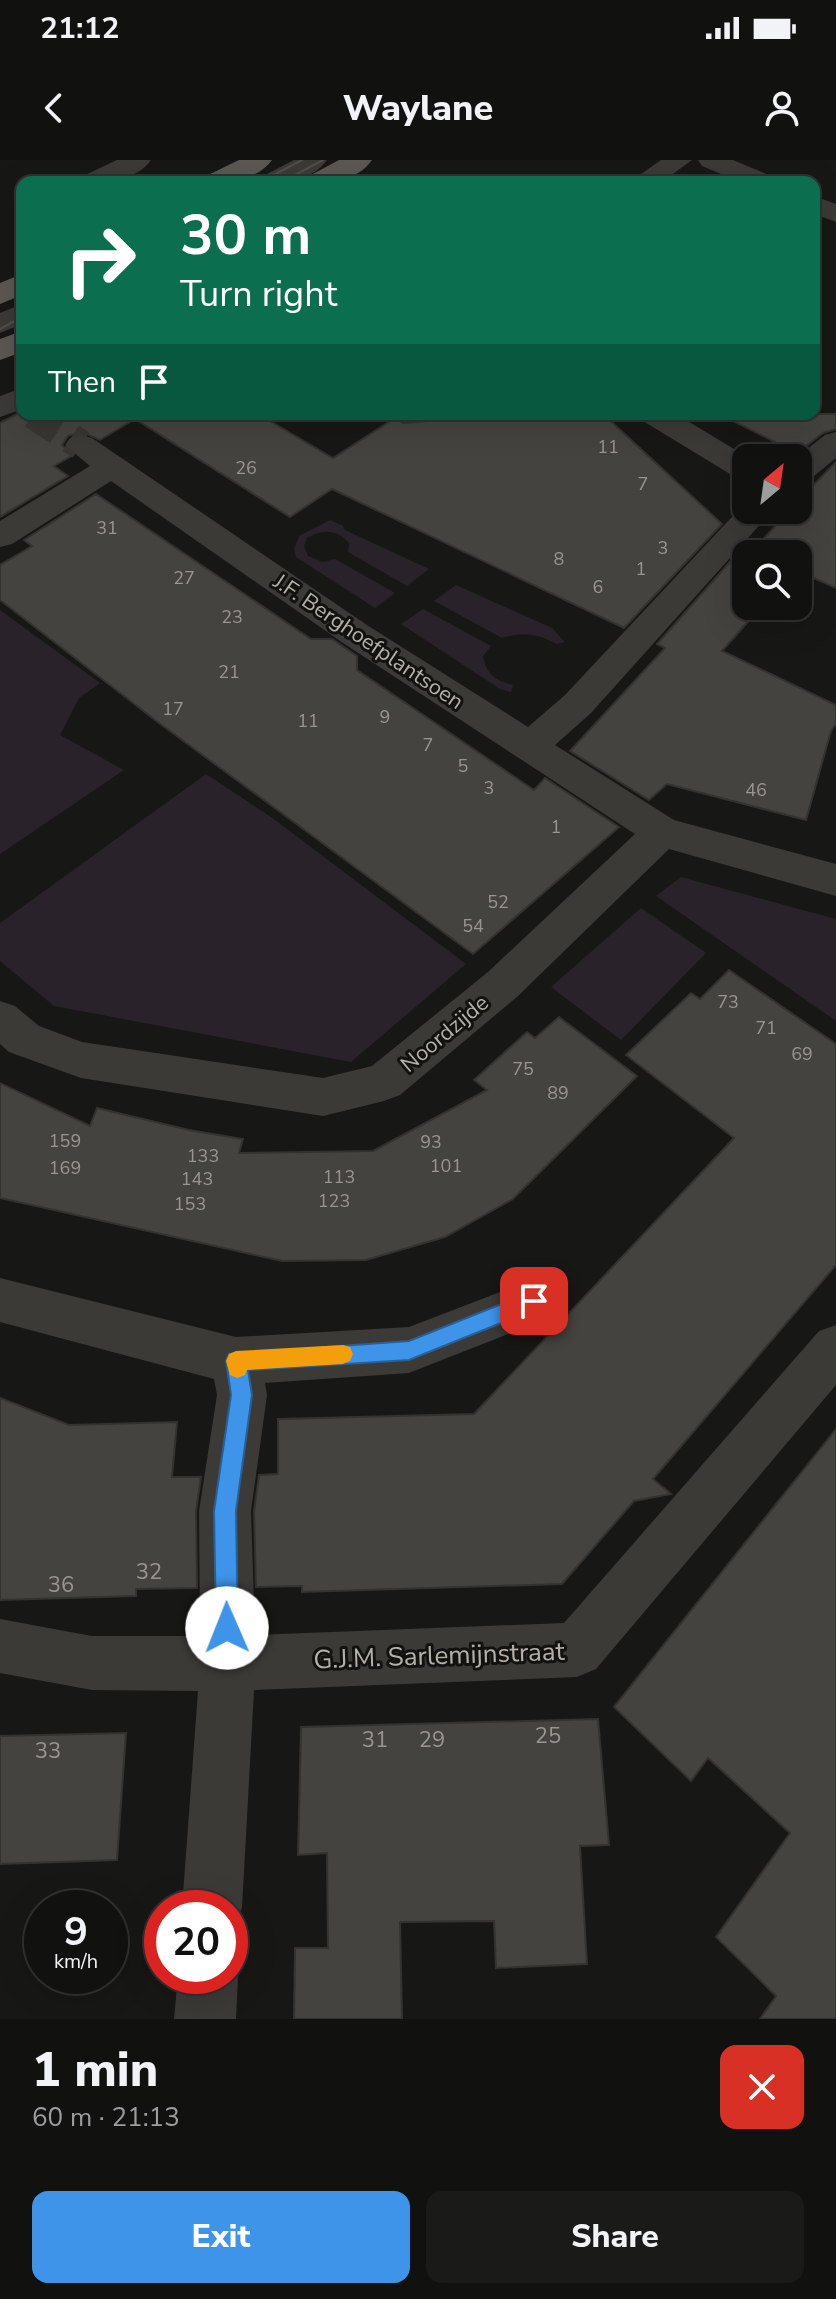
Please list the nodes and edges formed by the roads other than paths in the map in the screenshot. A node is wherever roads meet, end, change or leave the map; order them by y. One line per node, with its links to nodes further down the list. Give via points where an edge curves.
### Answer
1 (138, 160): 7 (street)
2 (259, 160): 8 (main road)
3 (314, 160): 9 (street)
4 (359, 160): 10 (main road)
5 (679, 160): 11 (street)
6 (711, 160): 12 (street)
7 (105, 176)
8 (227, 176)
9 (283, 176)
10 (329, 176)
11 (653, 176)
12 (748, 176)
13 (664, 420): 16 (street)
14 (836, 442): 17 (street)
15 (81, 445): 18 (street, J.F. Berghoefplantsoen)
16 (732, 461)
17 (812, 462)
18 (112, 466): 20 (street); 21 (street, J.F. Berghoefplantsoen)
19 (744, 524): 21 (street, via 578,704)
20 (0, 536)
21 (529, 747): 22 (street, J.F. Berghoefplantsoen)
22 (662, 832): 23 (street); 24 (street, Noordzijde, via 503,984 384,1082 323,1097 81,1060 24,1039)
23 (836, 880)
24 (0, 1019)
25 (0, 1300): 28 (street)
26 (534, 1301): 28 (street, via 409,1350)
27 (836, 1348): 30 (street, G.J.M. Sarlemijnstraat, via 577,1650)
28 (236, 1361): 30 (street, via 242,1395 225,1511)
29 (0, 1646): 30 (street, G.J.M. Sarlemijnstraat, via 92,1663)
30 (228, 1664): 31 (street)
31 (213, 1890)
32 (207, 1994): 33 (street)
33 (205, 2019)

